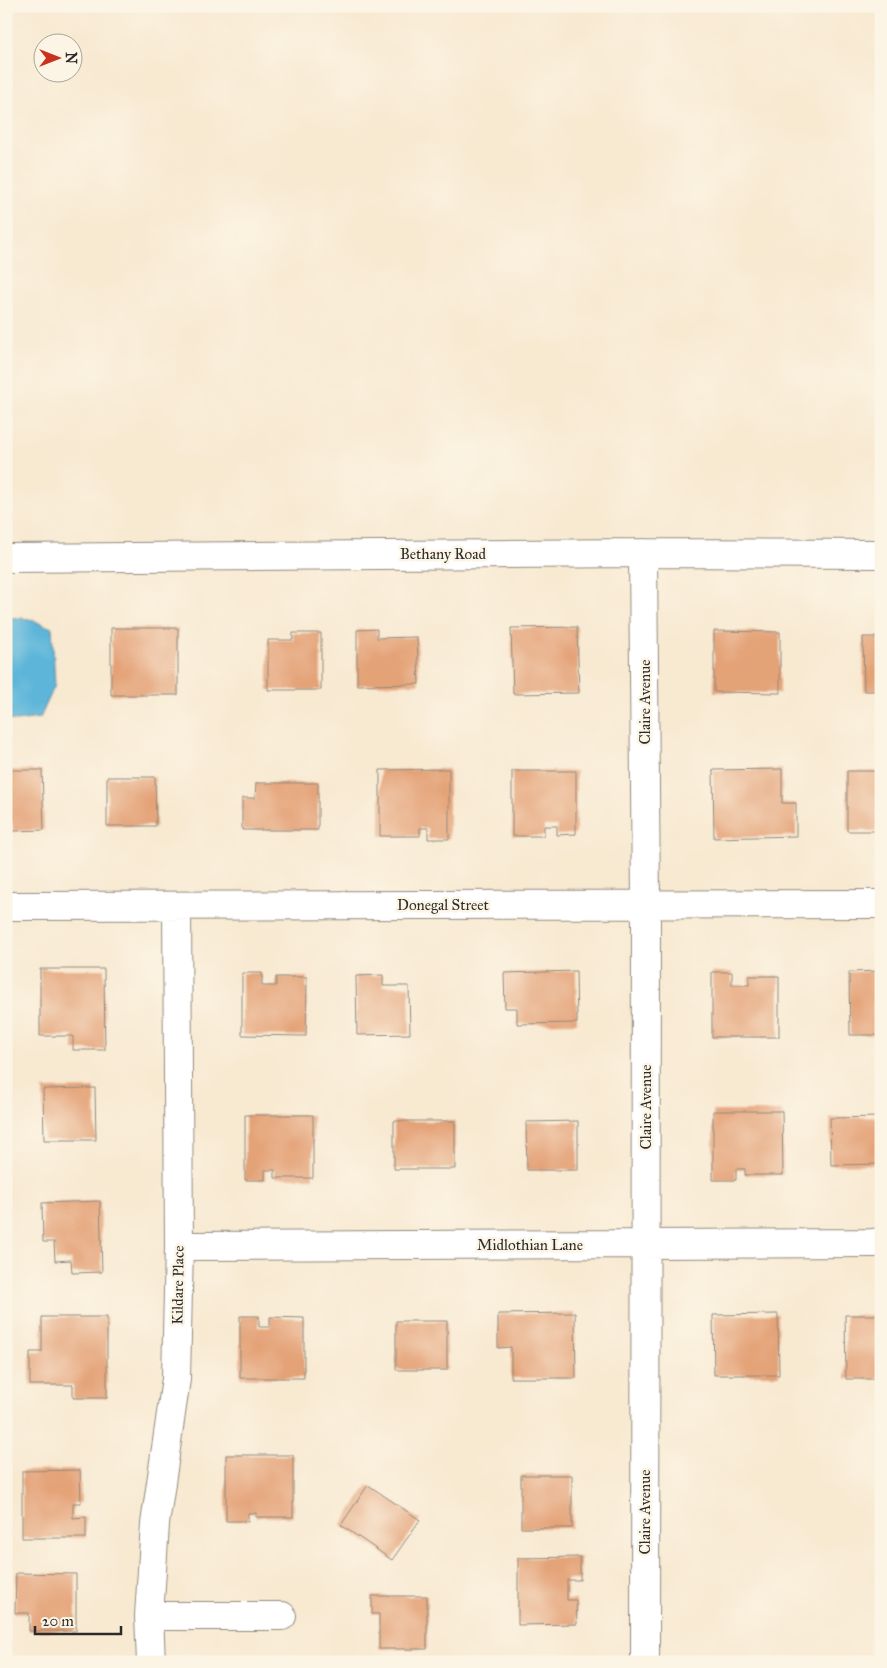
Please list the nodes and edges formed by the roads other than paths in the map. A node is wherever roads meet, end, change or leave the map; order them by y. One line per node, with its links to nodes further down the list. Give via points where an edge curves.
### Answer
1 (643, 553): 2 (street, Bethany Road); 3 (street, Bethany Road); 4 (street, Claire Avenue)
2 (881, 554)
3 (6, 558)
4 (646, 904): 5 (street, Donegal Street); 7 (street, Donegal Street); 9 (street, Claire Avenue)
5 (881, 904)
6 (6, 906): 7 (street, Donegal Street)
7 (177, 906): 10 (street, Kildare Place)
8 (881, 1242): 9 (street, Midlothian Lane)
9 (645, 1245): 10 (street, Midlothian Lane); 14 (street, Claire Avenue)
10 (179, 1246): 11 (street, Kildare Place, via 176,1379 155,1524)
11 (150, 1616): 12 (street); 13 (street, Kildare Place)
12 (282, 1616)
13 (151, 1662)
14 (645, 1662)

